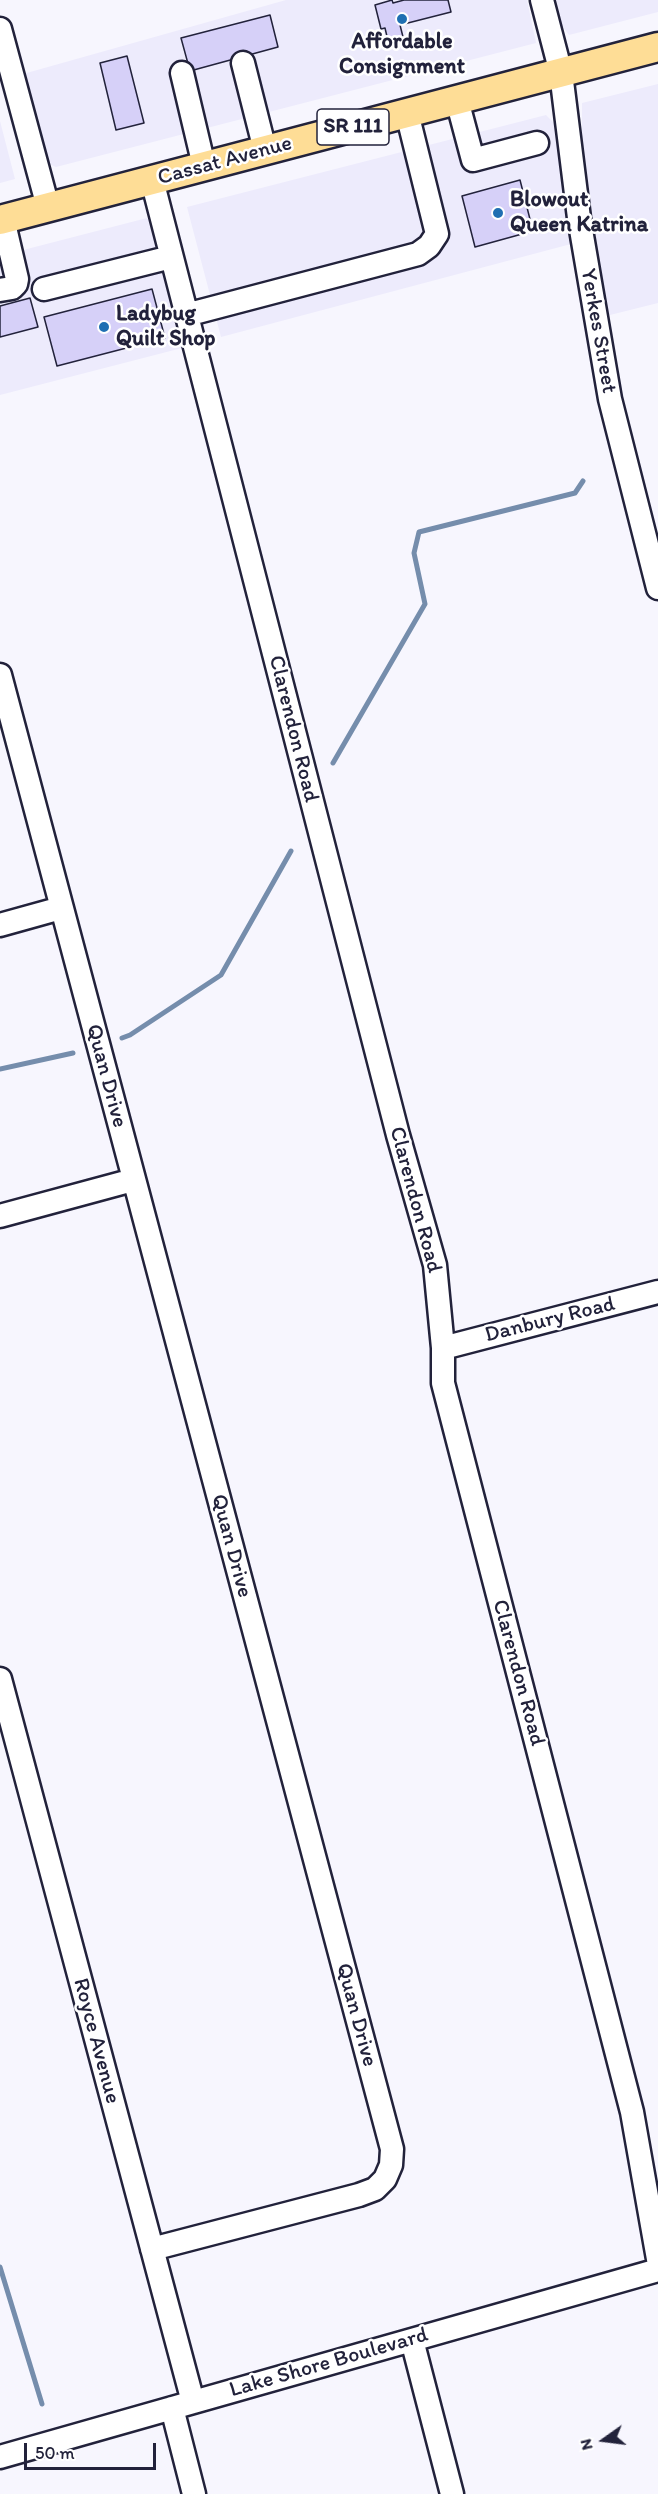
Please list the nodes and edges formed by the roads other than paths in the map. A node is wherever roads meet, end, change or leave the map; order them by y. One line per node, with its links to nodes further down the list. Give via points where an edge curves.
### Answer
1 (542, 0): 6 (street, Yerkes Street)
2 (0, 29): 13 (street)
3 (658, 47): 6 (main road, Cassat Avenue / SR 111)
4 (243, 63): 10 (street)
5 (182, 73): 11 (street)
6 (561, 73): 7 (main road, Cassat Avenue / SR 111); 19 (street, Yerkes Street, via 595,321 610,399)
7 (457, 100): 8 (main road, Cassat Avenue / SR 111); 9 (street, via 473,160)
8 (407, 113): 10 (main road, Cassat Avenue / SR 111); 18 (street, via 437,234 429,246 418,254)
9 (537, 143)
10 (265, 150): 11 (main road, Cassat Avenue / SR 111)
11 (204, 166): 12 (main road, Cassat Avenue / SR 111)
12 (152, 180): 13 (main road, Cassat Avenue / SR 111); 15 (street, Clarendon Road)
13 (48, 207): 14 (main road, Cassat Avenue / SR 111)
14 (2, 219): 17 (street, via 17,279 12,288)
15 (171, 257): 16 (street); 18 (street, Clarendon Road)
16 (44, 289)
17 (0, 290)
18 (186, 315): 26 (street, Clarendon Road, via 398,1136 435,1265)
19 (658, 588)
20 (0, 675): 21 (street, Quan Drive)
21 (61, 908): 22 (street); 23 (street, Quan Drive)
22 (0, 925)
23 (133, 1179): 24 (street); 28 (street, Quan Drive, via 392,2149 391,2165 375,2189)
24 (0, 1216)
25 (658, 1292): 26 (street, Danbury Road)
26 (443, 1348): 29 (street, Clarendon Road, via 443,1383 632,2112)
27 (0, 1679): 28 (street, Royce Avenue)
28 (152, 2249): 32 (street, Royce Avenue)
29 (658, 2259)
30 (658, 2270): 31 (street, Lake Shore Boulevard)
31 (412, 2340): 32 (street, Lake Shore Boulevard); 35 (street)
32 (183, 2405): 33 (street, Lake Shore Boulevard); 34 (street, Royce Avenue)
33 (0, 2457)
34 (194, 2494)
35 (452, 2494)

